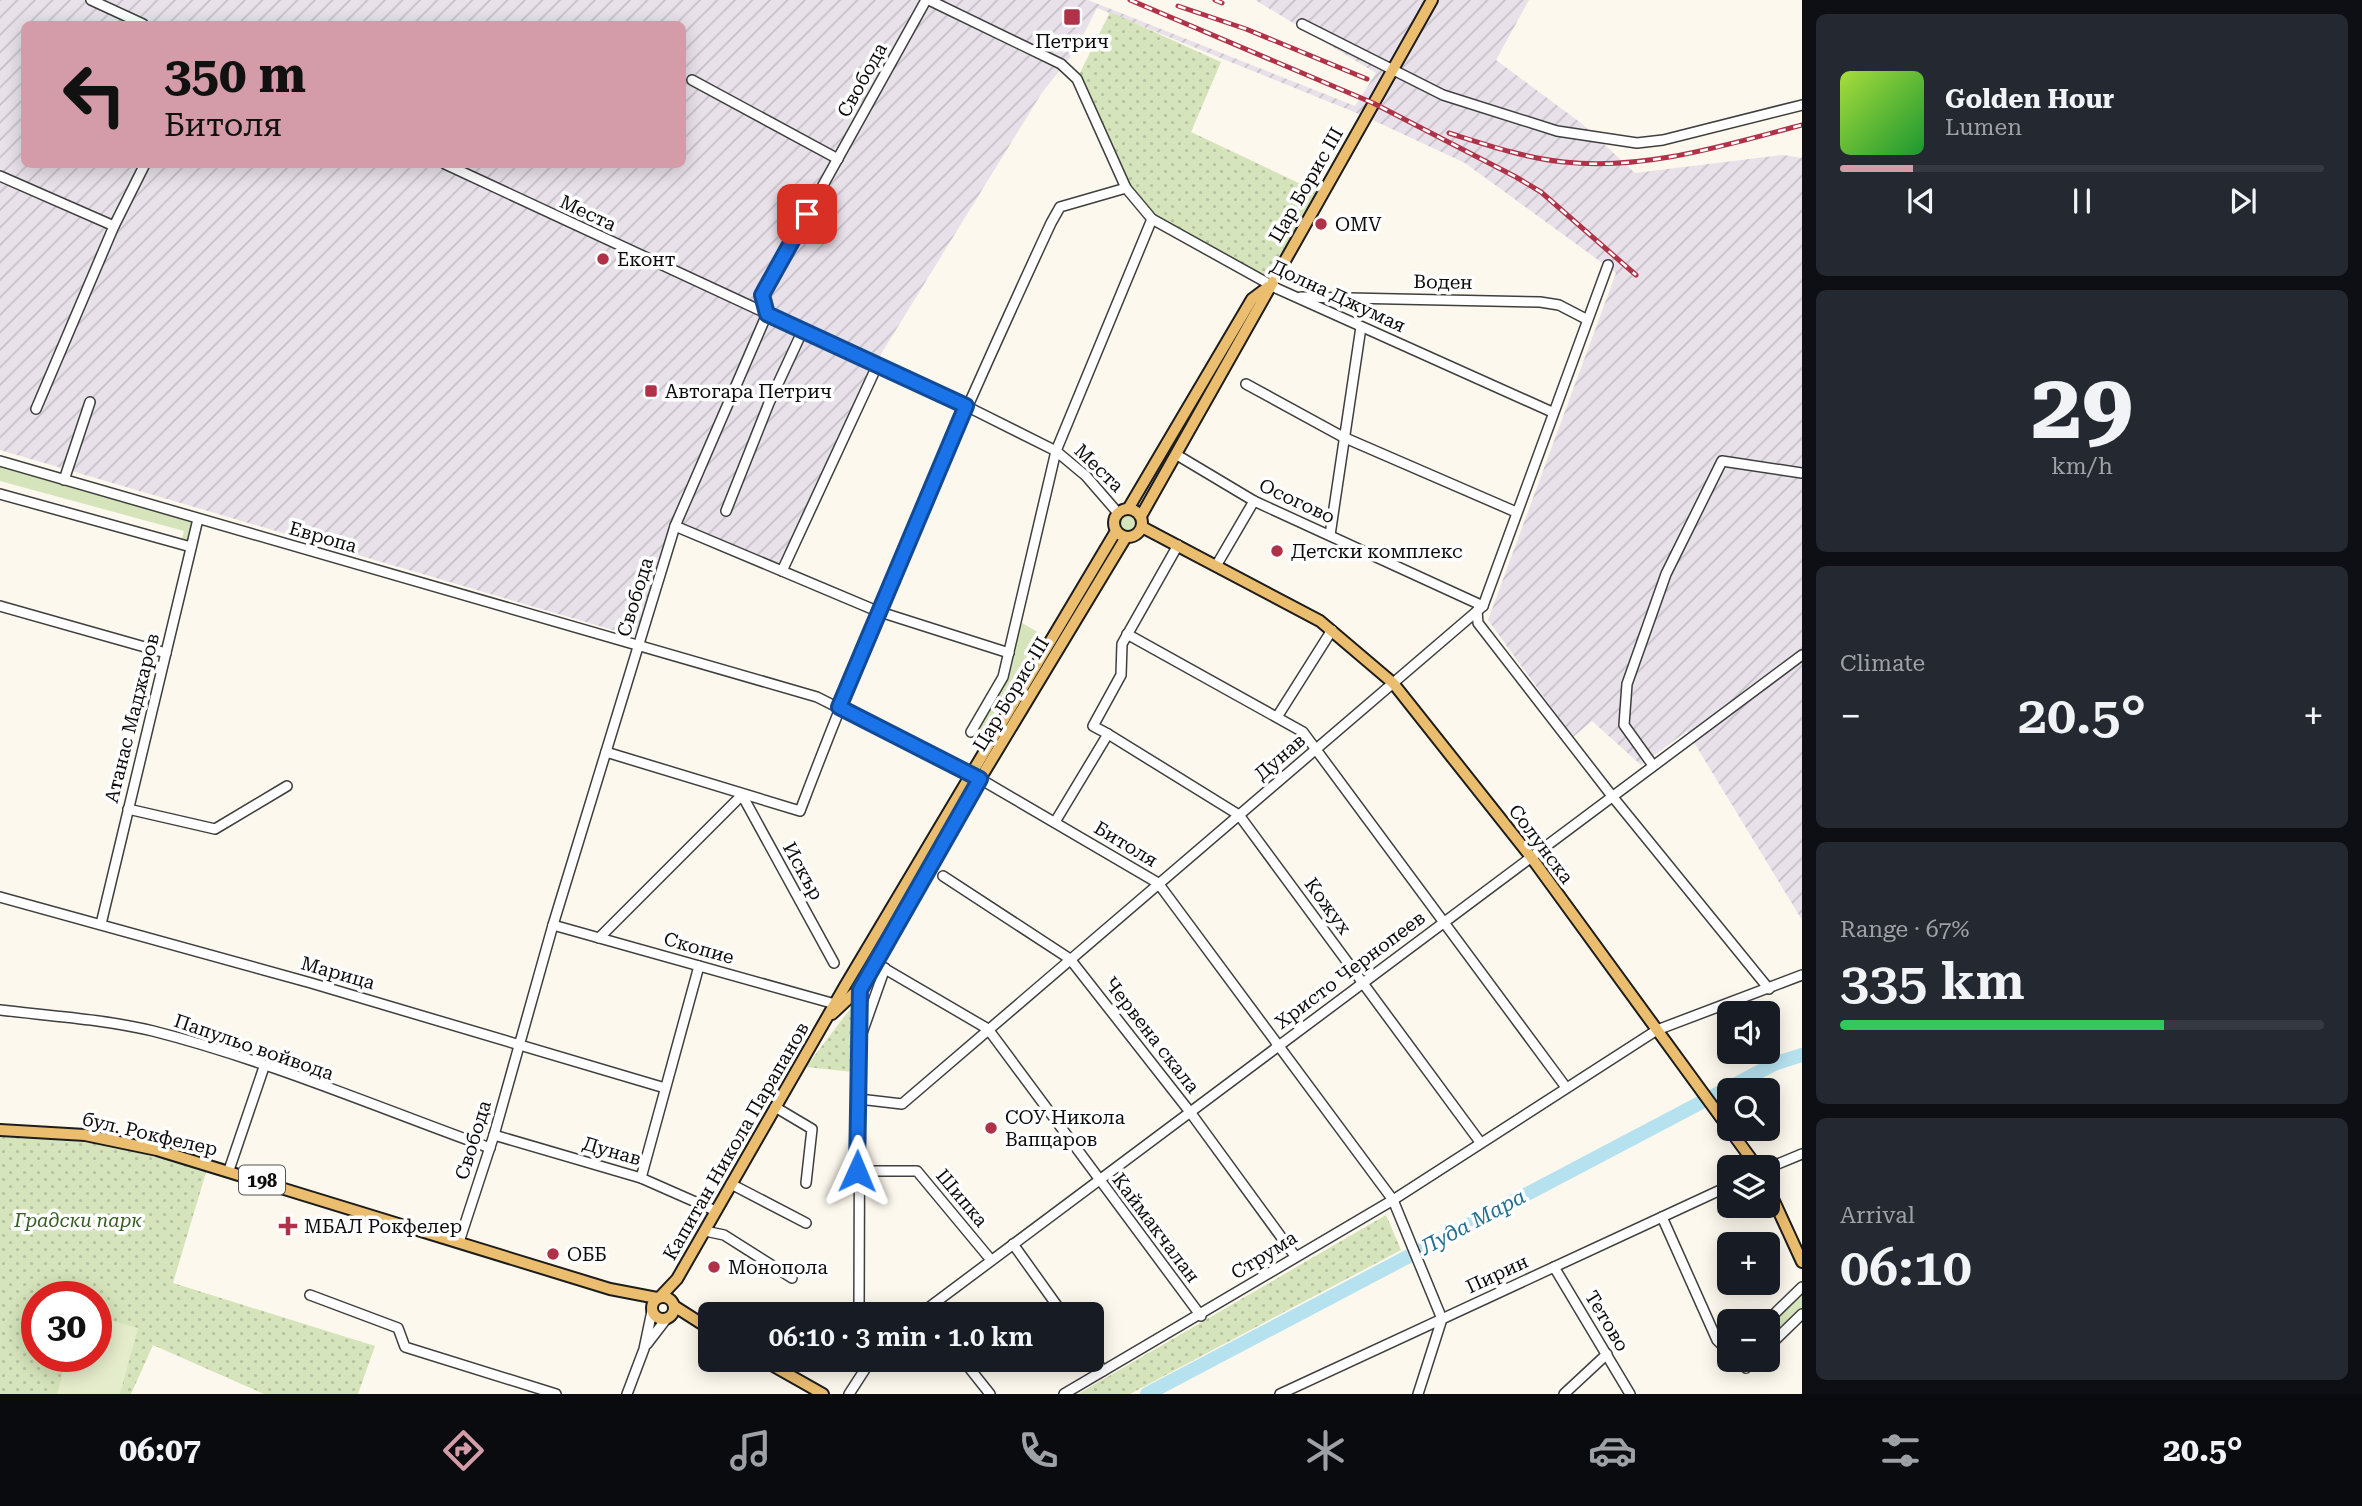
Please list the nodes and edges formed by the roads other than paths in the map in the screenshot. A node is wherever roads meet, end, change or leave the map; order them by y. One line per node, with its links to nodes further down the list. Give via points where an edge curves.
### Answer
1 (92, 0): 4 (street)
2 (928, 0): 9 (street, Свобода); 13 (street, Долна Джумая, via 1061,64 1077,79)
3 (1432, 0): 6 (main road, Цар Борис III)
4 (137, 21)
5 (1302, 24): 6 (street)
6 (1393, 69): 8 (street, via 1443,95 1556,131 1637,143); 17 (main road, Цар Борис III)
7 (692, 80): 9 (street)
8 (1802, 105)
9 (838, 159): 19 (street, Свобода, via 762,295)
10 (143, 168): 15 (street)
11 (454, 168): 19 (street, Места)
12 (0, 176): 15 (street)
13 (1126, 188): 14 (street, Долна Джумая); 26 (street, via 1060,207)
14 (1152, 219): 17 (street, Долна Джумая); 30 (street)
15 (114, 226): 27 (street)
16 (1608, 265): 20 (street)
17 (1270, 285): 18 (street, Долна Джумая); 31 (main road, Цар Борис III); 38 (main road, Цар Борис III, via 1252,299)
18 (1296, 297): 20 (street, Воден, via 1540,302 1559,305); 21 (street, Долна Джумая)
19 (767, 314): 22 (street, Места); 42 (street, Свобода)
20 (1586, 319): 28 (street)
21 (1361, 327): 28 (street, Долна Джумая); 29 (street)
22 (802, 332): 23 (street, Места); 37 (street)
23 (877, 366): 26 (street, Места); 48 (street)
24 (1246, 384): 29 (street)
25 (90, 402): 34 (street)
26 (966, 406): 30 (street, Места); 51 (street)
27 (36, 409)
28 (1552, 412): 39 (street)
29 (1343, 437): 39 (street); 44 (street)
30 (1056, 451): 38 (street, Места); 56 (street)
31 (1177, 455): 36 (street, Осогово); 41 (main road, Цар Борис III)
32 (0, 461): 34 (street, Европа)
33 (1802, 473): 65 (street, via 1722,461 1666,575 1627,684 1625,725)
34 (64, 480): 40 (street, Европа)
35 (0, 494): 46 (street)
36 (1254, 500): 44 (street, Осогово); 47 (street)
37 (726, 511)
38 (1123, 511): 41 (main road); 43 (main road, via 1114,520)
39 (1516, 512): 50 (street)
40 (198, 519): 46 (street, Атанас Маджаров); 54 (street, Европа)
41 (1142, 522): 43 (main road, via 1136,535); 45 (main road)
42 (675, 526): 48 (street); 54 (street, Свобода)
43 (1121, 534): 66 (main road, Цар Борис III)
44 (1330, 536): 50 (street, Осогово)
45 (1178, 545): 47 (main road); 53 (street)
46 (191, 547): 55 (street, Атанас Маджаров)
47 (1216, 566): 52 (main road)
48 (782, 571): 51 (street)
49 (0, 606): 55 (street)
50 (1480, 608): 58 (street, Дунав); 69 (street, via 1478,623)
51 (877, 611): 56 (street); 59 (street)
52 (1332, 630): 58 (main road); 60 (street)
53 (1127, 634): 60 (street); 62 (street, via 1121,675 1093,726)
54 (637, 647): 59 (street, Битоля); 64 (street, Свобода)
55 (166, 653): 70 (street, Атанас Маджаров)
56 (1009, 653): 61 (street, via 1003,677)
57 (1802, 655): 65 (street, Христо Чернопеев)
58 (1393, 683): 63 (street, Дунав); 73 (main road, Солунска)
59 (839, 707): 66 (street, Битоля); 68 (street, via 800,811)
60 (1277, 717): 63 (street, via 1303,732)
61 (971, 732)
62 (1108, 734): 71 (street, Кожух); 72 (street)
63 (1317, 748): 71 (street, Дунав); 77 (street)
64 (606, 752): 68 (street); 79 (street, Свобода)
65 (1652, 764): 69 (street, Христо Чернопеев)
66 (976, 777): 72 (street, Битоля); 84 (main road, Цар Борис III); 86 (main road, Цар Борис III)
67 (287, 786): 70 (street, via 215,829)
68 (742, 794): 80 (street); 82 (street, Искър)
69 (1612, 796): 73 (street, Христо Чернопеев); 89 (street)
70 (128, 808): 78 (street, Атанас Маджаров)
71 (1239, 815): 75 (street, Дунав); 87 (street, Кожух)
72 (1055, 822): 75 (street, Битоля)
73 (1531, 857): 77 (street, Христо Чернопеев); 94 (main road, Солунска)
74 (943, 876): 81 (street, Червена скала)
75 (1158, 883): 81 (street, Дунав); 97 (street, Битоля)
76 (0, 897): 78 (street, Марица)
77 (1443, 922): 87 (street, Христо Чернопеев); 99 (street)
78 (101, 924): 96 (street, Марица)
79 (553, 925): 80 (street, Скопие); 96 (street, Свобода)
80 (599, 938): 83 (street, Скопие)
81 (1070, 959): 93 (street, Дунав); 103 (street, Червена скала)
82 (834, 963)
83 (699, 966): 90 (street, Скопие); 100 (street)
84 (880, 966): 88 (main road, Цар Борис III); 93 (street, Каймакчалан); 95 (street)
85 (1802, 975): 89 (street, Струма)
86 (851, 976): 88 (main road); 90 (main road, Капитан Никола Парапанов)
87 (1363, 982): 97 (street, Христо Чернопеев); 106 (street, Кожух)
88 (862, 987): 92 (main road, Капитан Никола Парапанов); 95 (street, Цар Борис III)
89 (1769, 989): 94 (street, Струма)
90 (835, 1004): 92 (main road, Капитан Никола Парапанов)
91 (0, 1010): 98 (street, Папульо войвода, via 153,1031)
92 (825, 1021): 102 (main road, Капитан Никола Парапанов)
93 (988, 1029): 101 (street, Дунав, via 902,1104); 114 (street, Каймакчалан)
94 (1657, 1030): 99 (street, Струма); 109 (main road, Солунска)
95 (859, 1042): 101 (street, Цар Борис III)
96 (519, 1046): 100 (street, Марица); 105 (street, Свобода)
97 (1278, 1046): 103 (street, Христо Чернопеев); 118 (street, Битоля)
98 (264, 1067): 107 (street, Папульо войвода); 111 (street)
99 (1565, 1086): 106 (street, Струма)
100 (665, 1088): 113 (street)
101 (859, 1099): 112 (street, Цар Борис III)
102 (775, 1107): 115 (street, via 812,1129); 116 (main road, Капитан Никола Парапанов)
103 (1190, 1112): 114 (street, Христо Чернопеев); 126 (street, Червена скала)
104 (0, 1130): 111 (main road, бул. Рокфелер / 198, via 85,1135)
105 (494, 1135): 107 (street, Свобода); 113 (street, Дунав)
106 (1479, 1142): 118 (street, Струма)
107 (490, 1148): 124 (street, Свобода)
108 (1802, 1154): 110 (street)
109 (1748, 1155)
110 (1780, 1163)
111 (229, 1170): 124 (main road, бул. Рокфелер / 198)
112 (857, 1171): 127 (street, Шипка, via 917,1171); 134 (street, Цар Борис III)
113 (641, 1178): 119 (street, Дунав)
114 (1098, 1180): 125 (street, Христо Чернопеев); 141 (street, Каймакчалан)
115 (806, 1183)
116 (731, 1184): 119 (main road, Капитан Никола Парапанов); 122 (street)
117 (1717, 1192): 121 (street, Пирин)
118 (1393, 1200): 126 (street, Струма); 142 (street, Битоля)
119 (716, 1211): 123 (main road, Капитан Никола Парапанов)
120 (1780, 1214): 128 (main road)
121 (1662, 1217): 129 (street, Пирин); 145 (street)
122 (806, 1223)
123 (705, 1231): 130 (street, via 723,1236); 131 (main road, Капитан Никола Парапанов)
124 (459, 1242): 137 (main road, бул. Рокфелер / 198)
125 (1013, 1244): 127 (street, Христо Чернопеев); 136 (street)
126 (1295, 1255): 141 (street, Струма)
127 (991, 1261): 135 (street, Христо Чернопеев)
128 (1802, 1262)
129 (1555, 1267): 142 (street, Пирин); 147 (street, Тетово)
130 (792, 1278)
131 (677, 1279): 137 (main road, Капитан Никола Парапанов); 139 (main road, Капитан Никола Парапанов)
132 (1802, 1287): 138 (street)
133 (310, 1295): 153 (street, via 398,1328 405,1347)
134 (859, 1302)
135 (938, 1302)
136 (1054, 1302)
137 (655, 1303): 139 (main road, 198); 139 (main road, 198, via 658,1318); 146 (street)
138 (1779, 1309)
139 (671, 1311): 143 (main road, 198); 146 (street)
140 (1802, 1314): 144 (street)
141 (1201, 1315): 148 (street, Струма)
142 (1442, 1319): 159 (street, Пирин); 160 (street)
143 (698, 1323)
144 (1780, 1335)
145 (1717, 1340)
146 (644, 1349): 154 (street)
147 (1606, 1354): 161 (street); 162 (street, Тетово)
148 (1104, 1371)
149 (785, 1372): 155 (main road)
150 (861, 1372): 156 (street)
151 (973, 1372): 157 (street)
152 (1102, 1372): 158 (street, Струма)
153 (556, 1394)
154 (627, 1394)
155 (823, 1394)
156 (849, 1394)
157 (990, 1394)
158 (1064, 1394)
159 (1280, 1394)
160 (1418, 1394)
161 (1564, 1394)
162 (1630, 1394)

